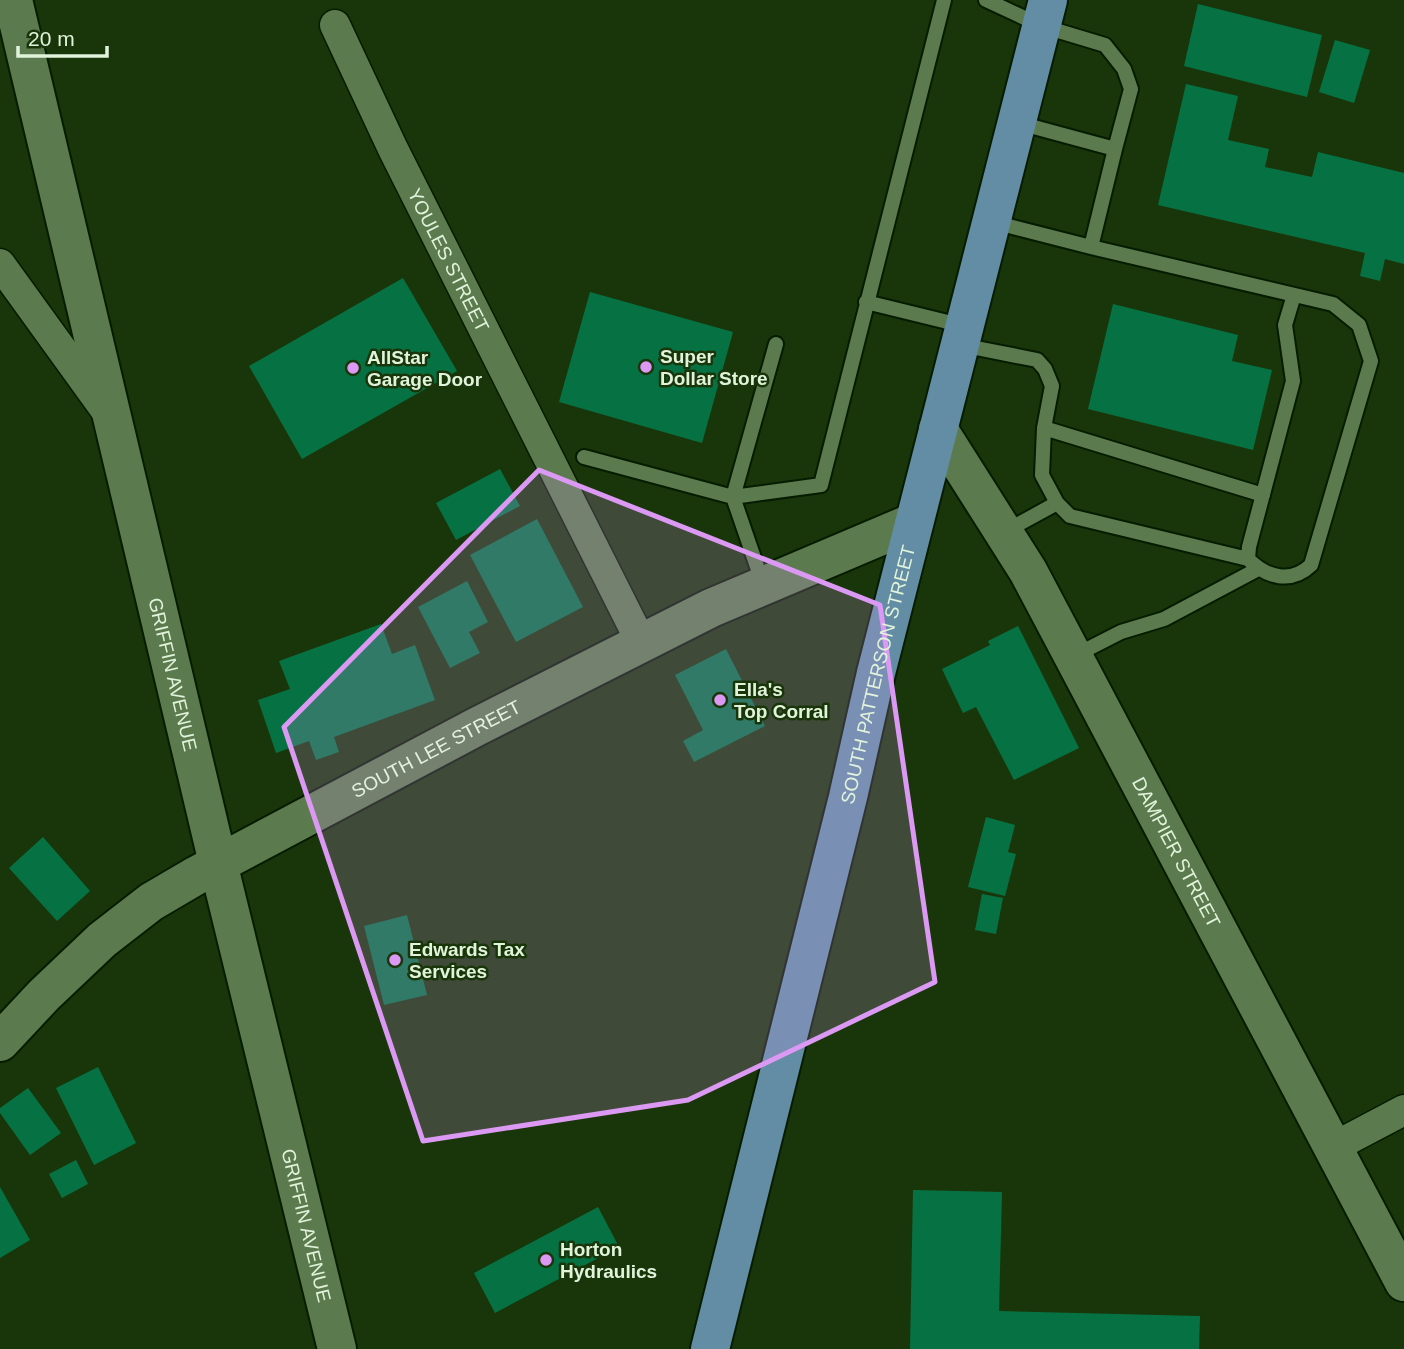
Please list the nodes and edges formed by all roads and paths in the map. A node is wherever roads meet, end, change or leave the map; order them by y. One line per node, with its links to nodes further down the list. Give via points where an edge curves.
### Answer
1 (13, 0): 15 (main road, GRIFFIN AVENUE)
2 (944, 0): 12 (lane)
3 (986, 0): 4 (lane)
4 (1045, 13): 6 (main road, SOUTH PATTERSON STREET); 7 (lane, via 1105,46 1124,69 1131,89)
5 (335, 24): 26 (street, YOULES STREET)
6 (1017, 123): 7 (lane); 8 (main road, SOUTH PATTERSON STREET)
7 (1115, 149): 9 (lane)
8 (992, 222): 9 (lane); 13 (main road, SOUTH PATTERSON STREET)
9 (1091, 247): 11 (lane)
10 (0, 264): 15 (street)
11 (1294, 295): 19 (lane, via 1285,325 1293,381); 24 (lane, via 1334,304 1359,325 1371,361 1311,565 1300,575 1283,578)
12 (866, 302): 13 (lane); 20 (lane, via 821,485)
13 (962, 335): 16 (lane, via 1037,360 1045,369 1052,386); 17 (main road, SOUTH PATTERSON STREET)
14 (776, 344): 20 (lane)
15 (112, 418): 28 (main road, GRIFFIN AVENUE)
16 (1044, 428): 19 (lane); 21 (lane, via 1042,475)
17 (938, 429): 22 (main road, SOUTH PATTERSON STREET); 23 (main road, DAMPIER STREET)
18 (584, 457): 20 (lane)
19 (1263, 495): 24 (lane, via 1249,547)
20 (733, 497): 25 (lane)
21 (1057, 503): 23 (lane); 24 (lane, via 1070,516)
22 (914, 522): 25 (main road, SOUTH LEE STREET); 34 (main road, SOUTH PATTERSON STREET)
23 (1004, 533): 27 (main road, DAMPIER STREET)
24 (1253, 564): 27 (lane, via 1164,620 1121,632)
25 (763, 586): 26 (main road, SOUTH LEE STREET)
26 (642, 644): 28 (main road, SOUTH LEE STREET)
27 (1073, 656): 31 (main road, DAMPIER STREET)
28 (218, 863): 29 (main road, SOUTH LEE STREET, via 150,902 102,940); 33 (main road, GRIFFIN AVENUE)
29 (0, 1042)
30 (1404, 1110): 31 (street)
31 (1332, 1148): 32 (main road, DAMPIER STREET)
32 (1404, 1282)
33 (337, 1349)
34 (710, 1349)

